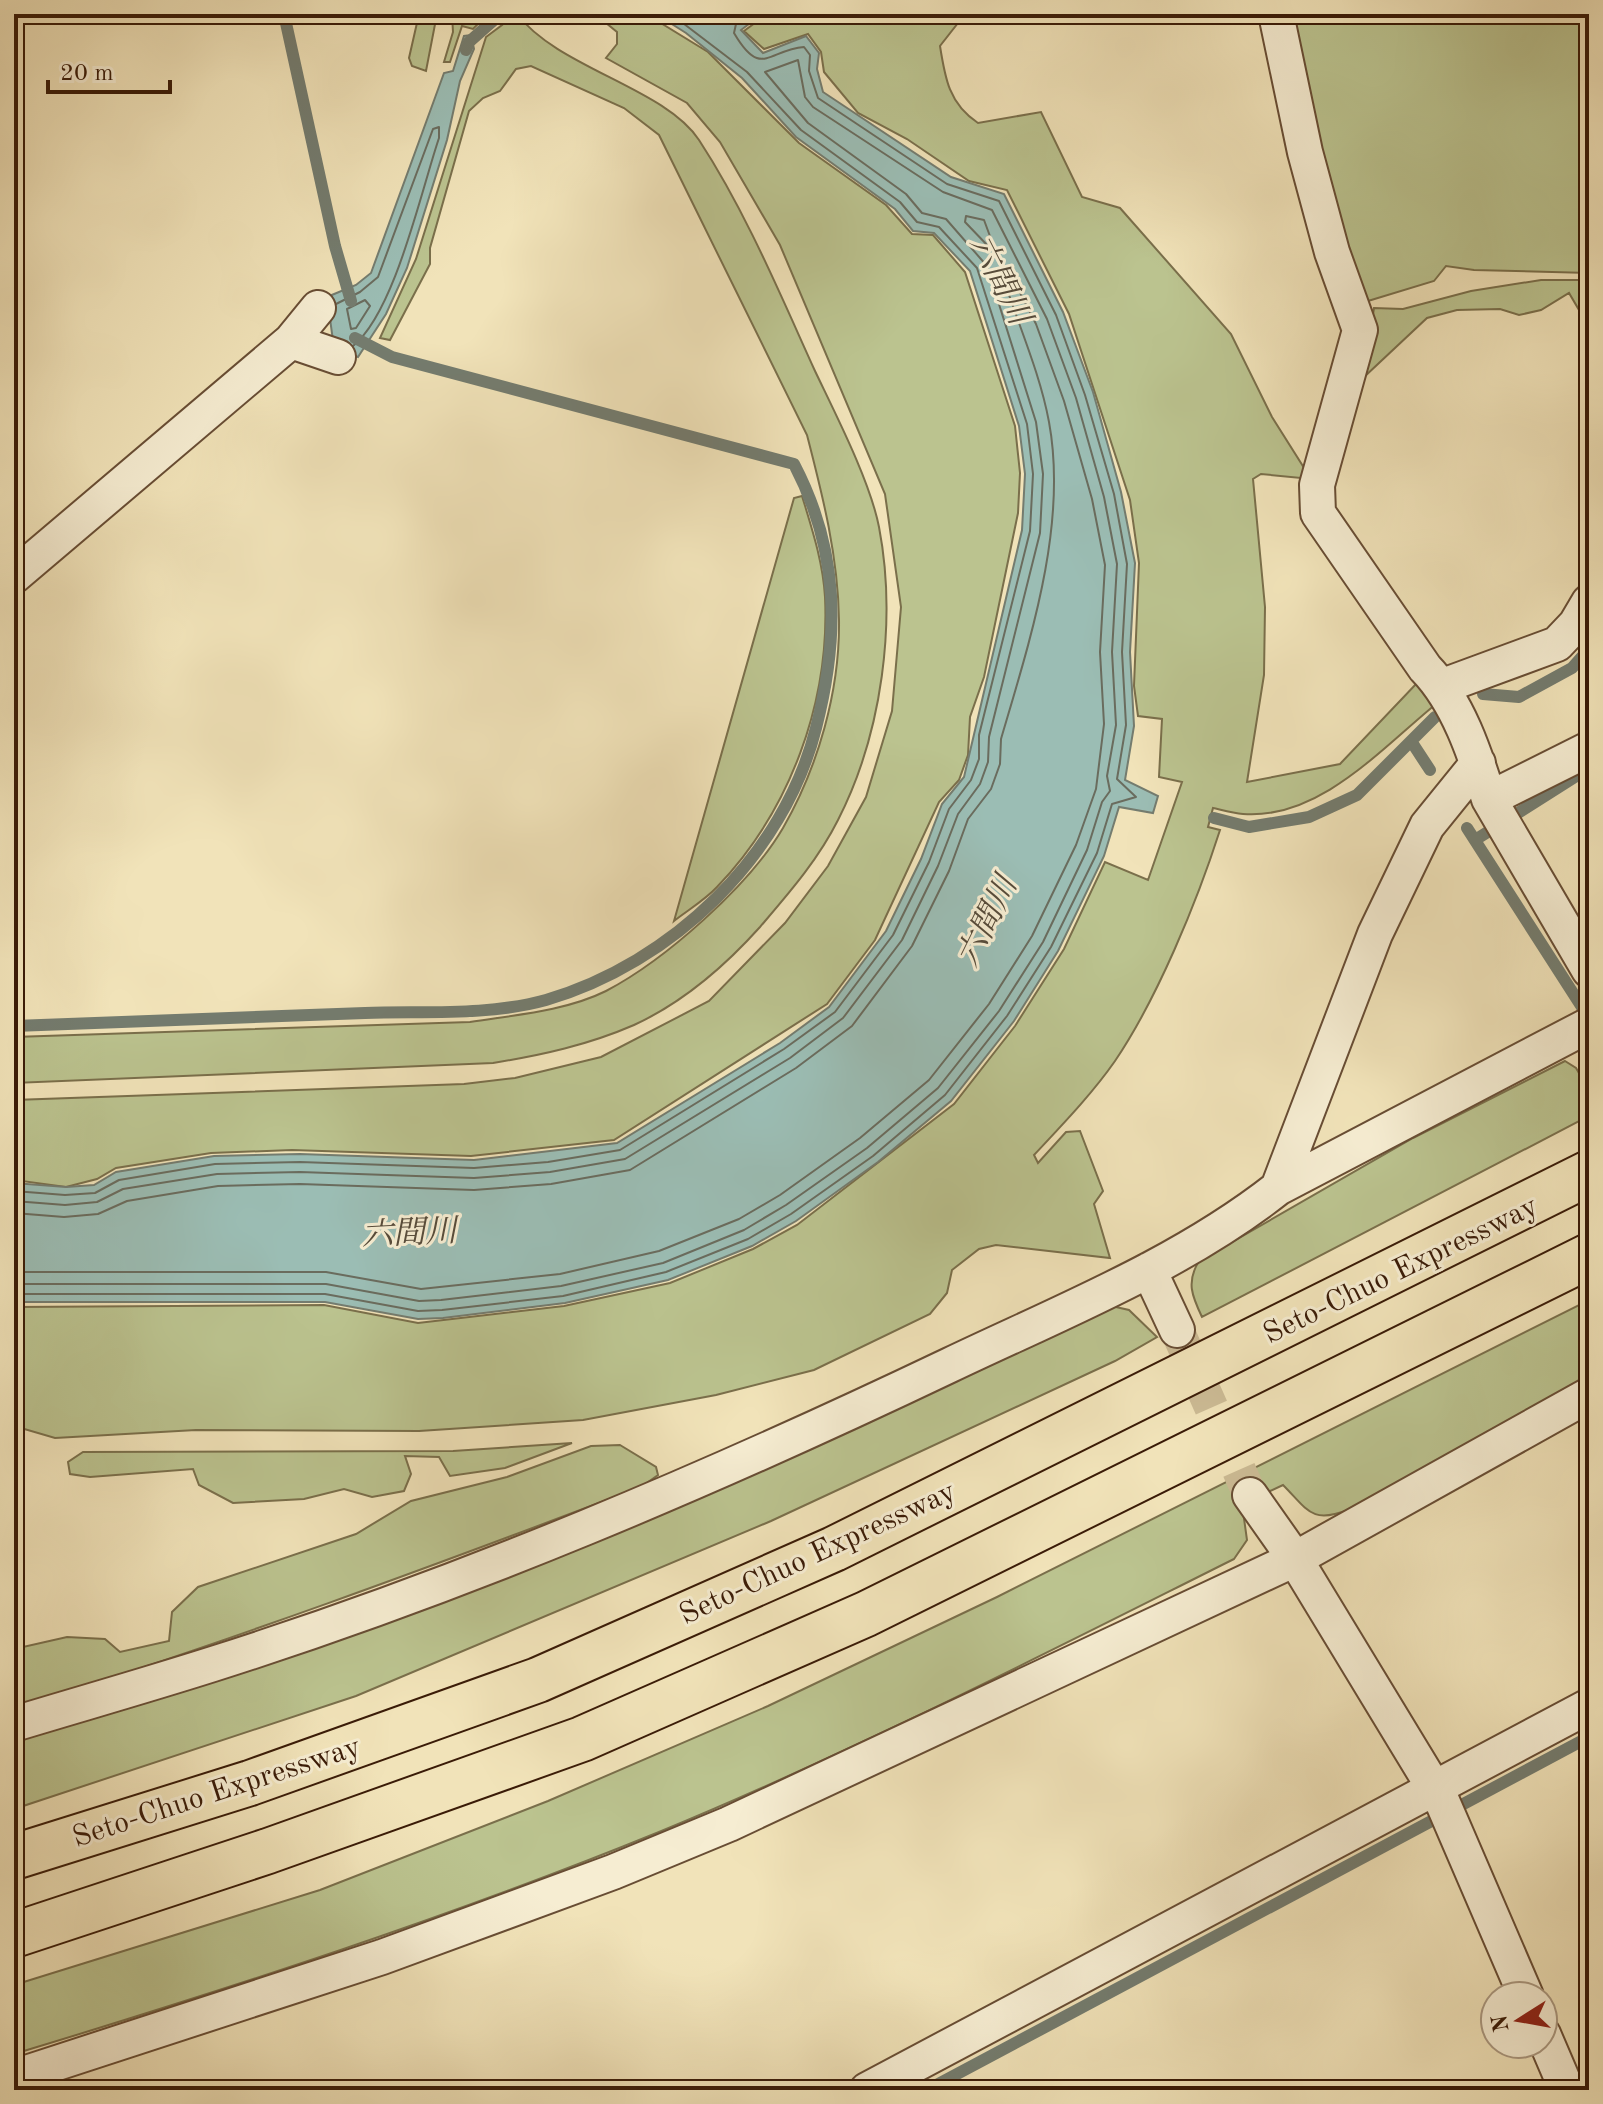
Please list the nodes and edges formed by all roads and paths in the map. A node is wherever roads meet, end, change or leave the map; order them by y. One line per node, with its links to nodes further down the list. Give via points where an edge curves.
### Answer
1 (1276, 14): 7 (street, via 1305,152 1360,330 1317,485 1318,513 1425,668)
2 (318, 308): 3 (street)
3 (291, 341): 4 (street); 5 (street)
4 (338, 357)
5 (14, 576)
6 (1589, 602): 7 (street, via 1557,644)
7 (1443, 686): 9 (street)
8 (1589, 749): 10 (street)
9 (1478, 763): 10 (street); 14 (street, via 1427,826 1375,934)
10 (1498, 815): 11 (street)
11 (1589, 970)
12 (1584, 1035): 14 (street)
13 (1589, 1173): 24 (highway, Seto-Chuo Expressway, via 834,1549 538,1680 250,1783)
14 (1278, 1188): 16 (street)
15 (1589, 1256): 25 (highway, via 866,1614 582,1739)
16 (1149, 1270): 17 (street); 22 (street, via 881,1398 616,1514 215,1664)
17 (1177, 1330)
18 (1589, 1395): 20 (street)
19 (1250, 1495): 20 (street)
20 (1295, 1559): 23 (street); 28 (street, via 729,1824 613,1872 382,1957)
21 (1589, 1706): 23 (street)
22 (14, 1724)
23 (1443, 1805): 26 (street); 29 (street)
24 (14, 1857)
25 (14, 1935)
26 (1519, 1980)
27 (1554, 2060): 30 (street)
28 (14, 2077)
29 (875, 2088)
30 (1567, 2090)

